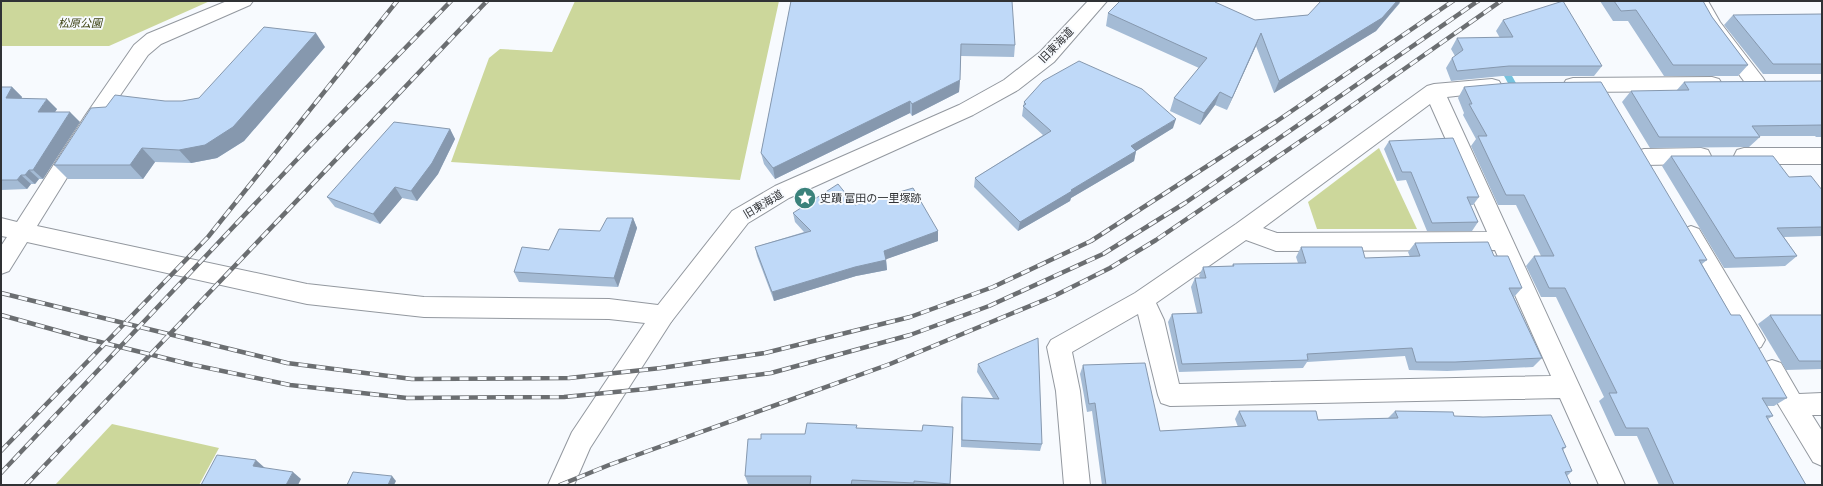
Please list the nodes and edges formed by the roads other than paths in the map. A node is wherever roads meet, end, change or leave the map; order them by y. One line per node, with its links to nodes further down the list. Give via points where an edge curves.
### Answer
1 (244, 1): 16 (street, via 154,39 141,50 92,121)
2 (1098, 1): 20 (street, 旧東海道, via 1047,57 1011,85 966,110 782,192 740,217)
3 (1699, 1): 6 (street, via 1711,23 1763,83)
4 (1506, 85): 7 (street)
5 (1556, 85): 6 (street)
6 (1600, 85): 8 (street)
7 (1434, 92): 15 (street); 17 (street)
8 (1612, 104)
9 (1632, 137): 10 (street)
10 (1644, 156): 11 (street); 12 (street)
11 (1822, 156)
12 (1656, 176)
13 (1680, 216): 23 (street)
14 (1, 227): 16 (street)
15 (1244, 230): 17 (street, via 1276,242); 19 (street)
16 (23, 232): 18 (street); 20 (street, via 307,294 424,306 609,308)
17 (1501, 242): 21 (street)
18 (1, 265)
19 (1143, 300): 21 (street, via 1152,320 1170,395); 26 (street, via 1059,347 1068,391)
20 (663, 315): 25 (street, 旧東海道, via 581,440)
21 (1568, 387): 27 (street)
22 (1822, 404): 23 (street)
23 (1791, 405): 24 (street)
24 (1822, 454)
25 (561, 485)
26 (1077, 485)
27 (1612, 485)

